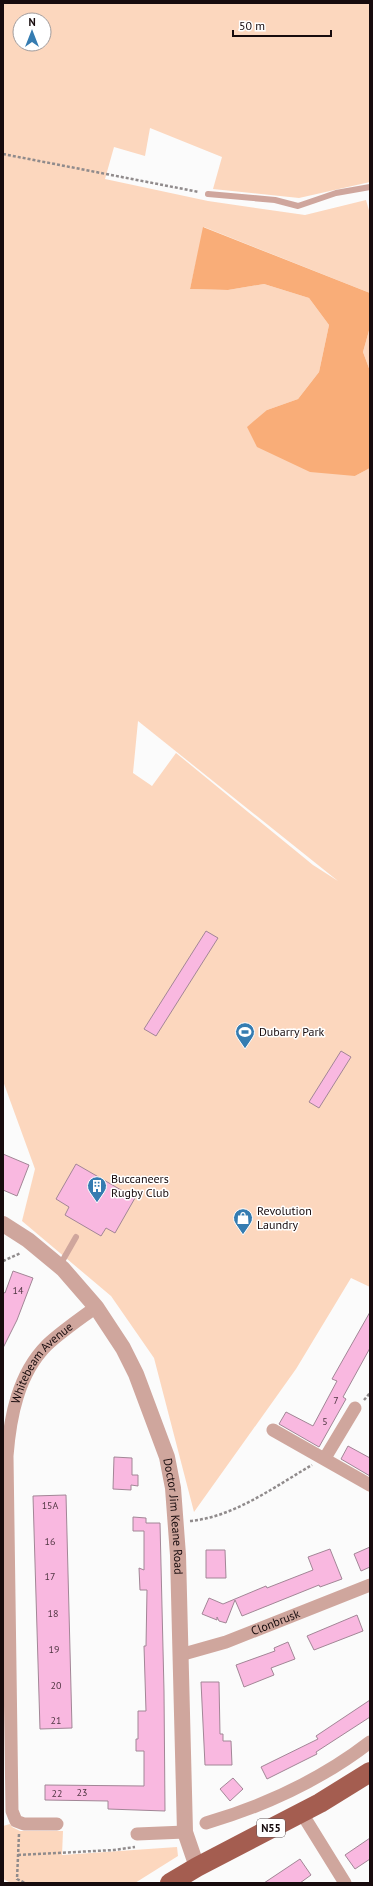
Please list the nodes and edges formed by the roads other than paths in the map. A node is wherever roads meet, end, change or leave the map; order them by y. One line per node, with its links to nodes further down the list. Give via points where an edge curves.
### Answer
1 (370, 187): 2 (lane, via 336,193 298,206 276,200)
2 (208, 194)
3 (3, 1224): 5 (street, Doctor Jim Keane Road, via 36,1246)
4 (76, 1237): 5 (lane)
5 (59, 1266): 6 (street, Doctor Jim Keane Road)
6 (96, 1307): 12 (street, Doctor Jim Keane Road, via 123,1348 148,1401 167,1457 173,1488); 16 (street, Whitebeam Avenue, via 47,1346 27,1373 10,1420 7,1456 7,1531)
7 (355, 1408): 9 (street)
8 (273, 1430): 9 (street)
9 (324, 1458): 10 (street)
10 (370, 1485)
11 (370, 1585): 12 (street, Clonbrusk, via 226,1642)
12 (180, 1655): 19 (street, Doctor Jim Keane Road)
13 (370, 1742): 17 (street, via 331,1768 294,1788 256,1806)
14 (370, 1772): 15 (main road, N55)
15 (301, 1812): 21 (main road, N55); 23 (street)
16 (12, 1820): 18 (street, via 24,1824)
17 (206, 1823)
18 (57, 1824)
19 (185, 1832): 20 (street); 21 (street, Doctor Jim Keane Road)
20 (141, 1834)
21 (197, 1867): 22 (main road, N55)
22 (170, 1883)
23 (345, 1883)

